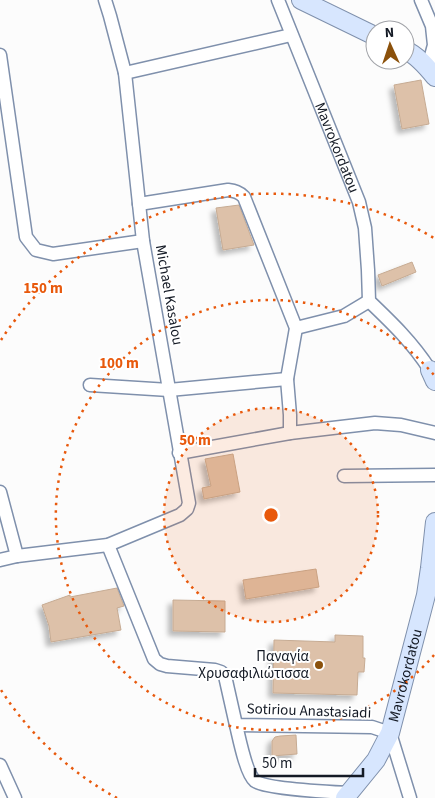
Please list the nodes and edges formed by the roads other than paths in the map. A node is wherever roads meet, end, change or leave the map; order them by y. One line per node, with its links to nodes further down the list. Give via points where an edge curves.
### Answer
1 (105, 0): 10 (street, Michael Kasalou)
2 (278, 0): 6 (street, Mavrokordatou)
3 (301, 0): 5 (street)
4 (421, 0): 9 (street, via 432,26)
5 (365, 31)
6 (291, 35): 10 (street); 13 (street, Mavrokordatou, via 359,202 365,228)
7 (0, 55): 12 (street, via 26,237 36,250 53,254)
8 (415, 57): 9 (street)
9 (431, 72)
10 (125, 73): 11 (street, Michael Kasalou)
11 (139, 204): 12 (street, Michael Kasalou); 14 (street, via 228,190 240,193)
12 (144, 241): 18 (street, Michael Kasalou)
13 (369, 301): 14 (street, via 344,316); 15 (street, via 399,330)
14 (296, 328): 16 (street)
15 (432, 375)
16 (287, 378): 18 (street); 19 (street)
17 (90, 385): 18 (street)
18 (169, 390): 21 (street, Michael Kasalou)
19 (290, 433): 20 (street, via 375,423 401,425); 21 (street)
20 (435, 434)
21 (179, 453): 26 (street, Michael Kasalou, via 189,503 187,509 180,516)
22 (435, 475): 23 (street)
23 (344, 476)
24 (0, 492): 27 (street)
25 (435, 522): 29 (street, Mavrokordatou)
26 (108, 545): 27 (street); 30 (street, Sotiriou Anastasiadi, via 154,659 167,666 221,672 225,676)
27 (17, 556): 28 (street)
28 (0, 560)
29 (430, 596): 31 (street, Mavrokordatou)
30 (236, 725): 31 (street, Sotiriou Anastasiadi, via 363,726); 33 (street, via 248,772 254,780 268,786)
31 (390, 734): 33 (street, via 376,760); 35 (street, Mavrokordatou)
32 (0, 765): 34 (street)
33 (347, 796)
34 (12, 797)
35 (410, 798)

